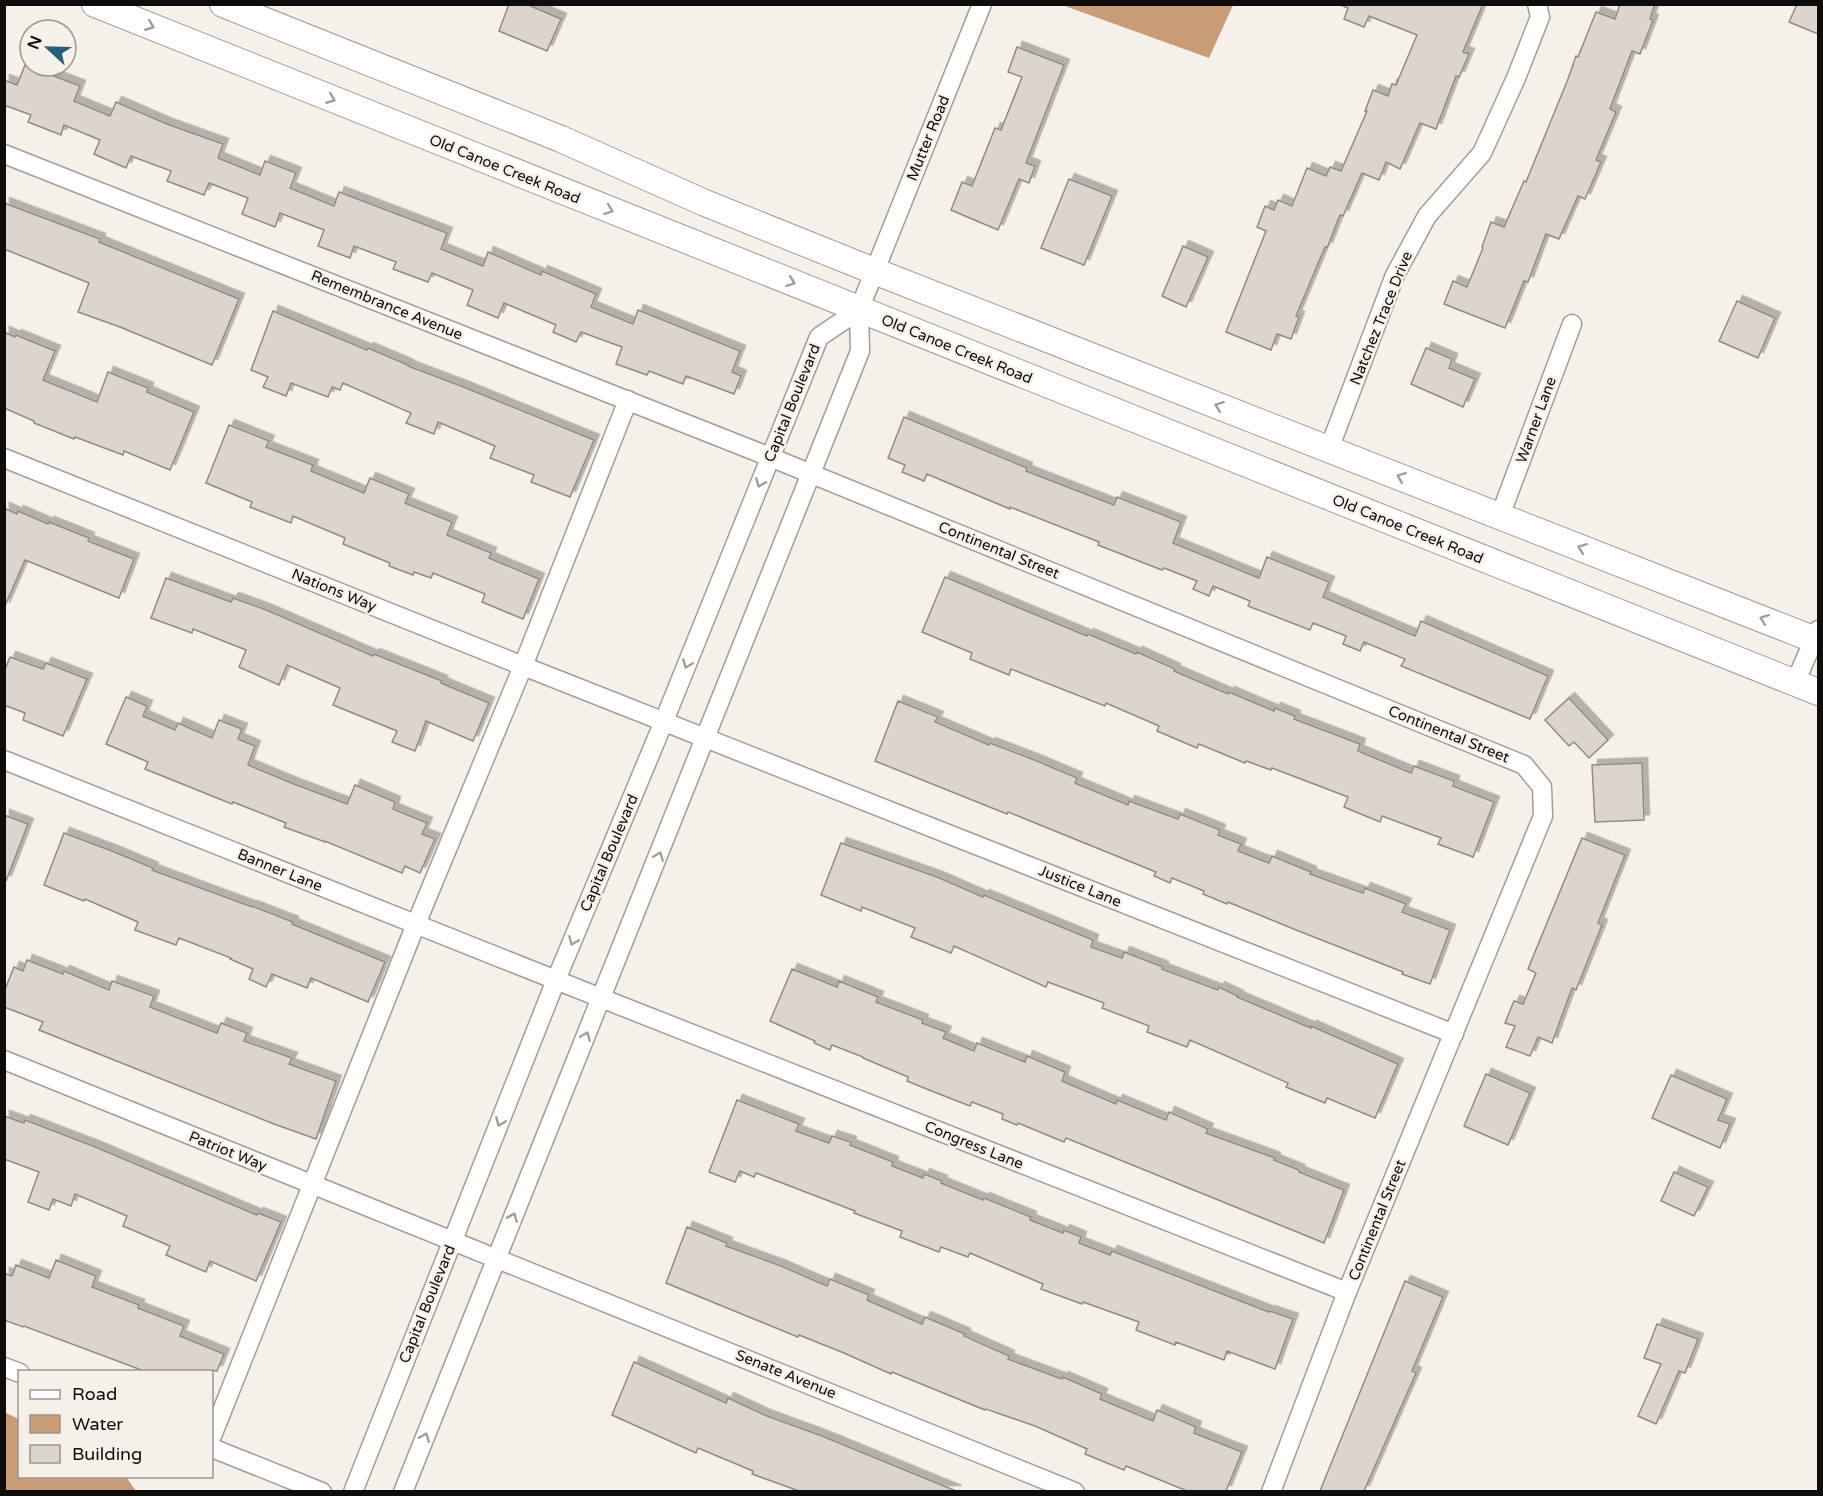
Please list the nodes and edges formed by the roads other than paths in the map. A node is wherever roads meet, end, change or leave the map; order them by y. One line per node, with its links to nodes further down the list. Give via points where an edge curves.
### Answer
1 (95, 4): 7 (main road, Old Canoe Creek Road, one-way to 7)
2 (223, 4): 6 (main road, via 561,139 705,203)
3 (982, 4): 6 (street, Mutter Road)
4 (1537, 4): 10 (street, Natchez Trace Drive, via 1540,17 1482,153 1427,216 1395,275)
5 (4, 154): 9 (street, Remembrance Avenue)
6 (874, 271): 7 (street, Mutter Road); 10 (main road, one-way to 6)
7 (859, 310): 11 (street, Capital Boulevard, via 819,337); 13 (street, via 860,351); 17 (main road, Old Canoe Creek Road)
8 (1572, 324): 14 (street, Warner Lane)
9 (628, 400): 11 (street, Remembrance Avenue); 16 (street)
10 (1329, 449): 14 (main road, one-way to 10)
11 (770, 456): 13 (street, Continental Street); 18 (street, Capital Boulevard, one-way to 18)
12 (4, 458): 16 (street, Nations Way)
13 (812, 474): 19 (street); 24 (street, Continental Street, via 1524,765 1542,787 1543,816)
14 (1500, 516): 15 (main road, one-way to 14)
15 (1817, 637): 17 (street)
16 (523, 666): 18 (street, Nations Way); 21 (street)
17 (1807, 687)
18 (664, 721): 19 (street, Justice Lane); 22 (street, Capital Boulevard, one-way to 22)
19 (706, 738): 23 (street, one-way to 19); 24 (street, Justice Lane)
20 (4, 760): 21 (street, Banner Lane)
21 (416, 924): 22 (street, Banner Lane); 26 (street)
22 (556, 980): 23 (street, Congress Lane); 27 (street, Capital Boulevard, one-way to 27)
23 (601, 998): 28 (street, one-way to 23); 29 (street, Congress Lane)
24 (1454, 1034): 29 (street, Continental Street)
25 (4, 1060): 26 (street, Patriot Way)
26 (313, 1185): 27 (street, Patriot Way); 30 (street)
27 (452, 1241): 28 (street, Senate Avenue); 33 (street, Capital Boulevard)
28 (497, 1257): 34 (street, one-way to 28); 35 (street, Senate Avenue)
29 (1347, 1292): 36 (street, Continental Street)
30 (213, 1434)
31 (213, 1448): 32 (street)
32 (322, 1491)
33 (353, 1491)
34 (403, 1491)
35 (1075, 1491)
36 (1270, 1491)

